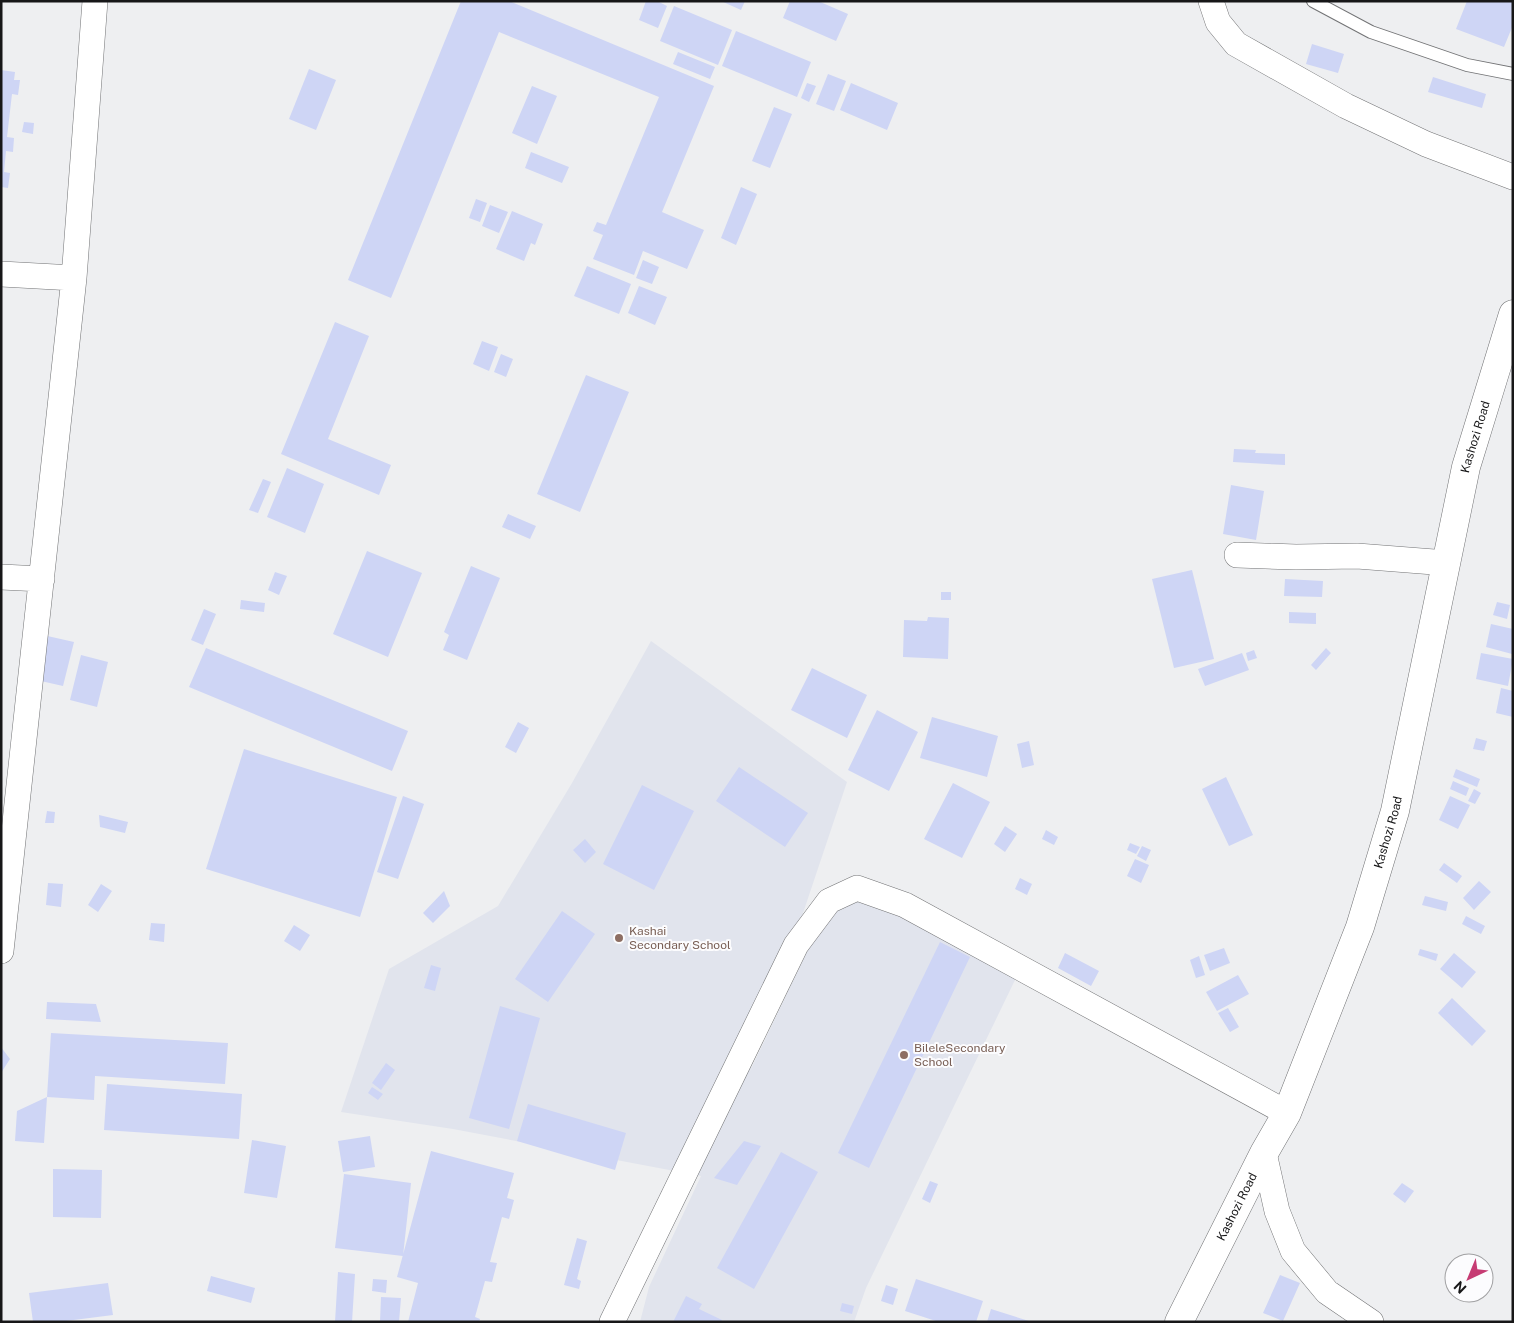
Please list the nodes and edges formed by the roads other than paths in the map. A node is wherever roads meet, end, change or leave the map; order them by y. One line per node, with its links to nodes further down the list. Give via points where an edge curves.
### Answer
1 (95, 1): 7 (street)
2 (1211, 1): 5 (street, via 1218,22 1236,44 1346,106 1426,144)
3 (1313, 1): 4 (lane, via 1380,36 1467,65)
4 (1513, 74)
5 (1513, 177)
6 (1, 274): 7 (street)
7 (74, 278): 12 (street)
8 (1513, 314): 10 (main road, Kashozi Road, via 1466,467)
9 (1237, 555): 10 (street, via 1357,556)
10 (1447, 563): 14 (main road, Kashozi Road, via 1395,811 1360,927)
11 (1, 576): 12 (street)
12 (42, 579): 13 (street)
13 (1, 951)
14 (1287, 1113): 15 (main road, Kashozi Road); 16 (street, via 905,905 857,888 829,900 796,945)
15 (1264, 1154): 17 (main road, Kashozi Road); 18 (street, via 1277,1211 1293,1251 1327,1292)
16 (612, 1322)
17 (1179, 1322)
18 (1370, 1322)

